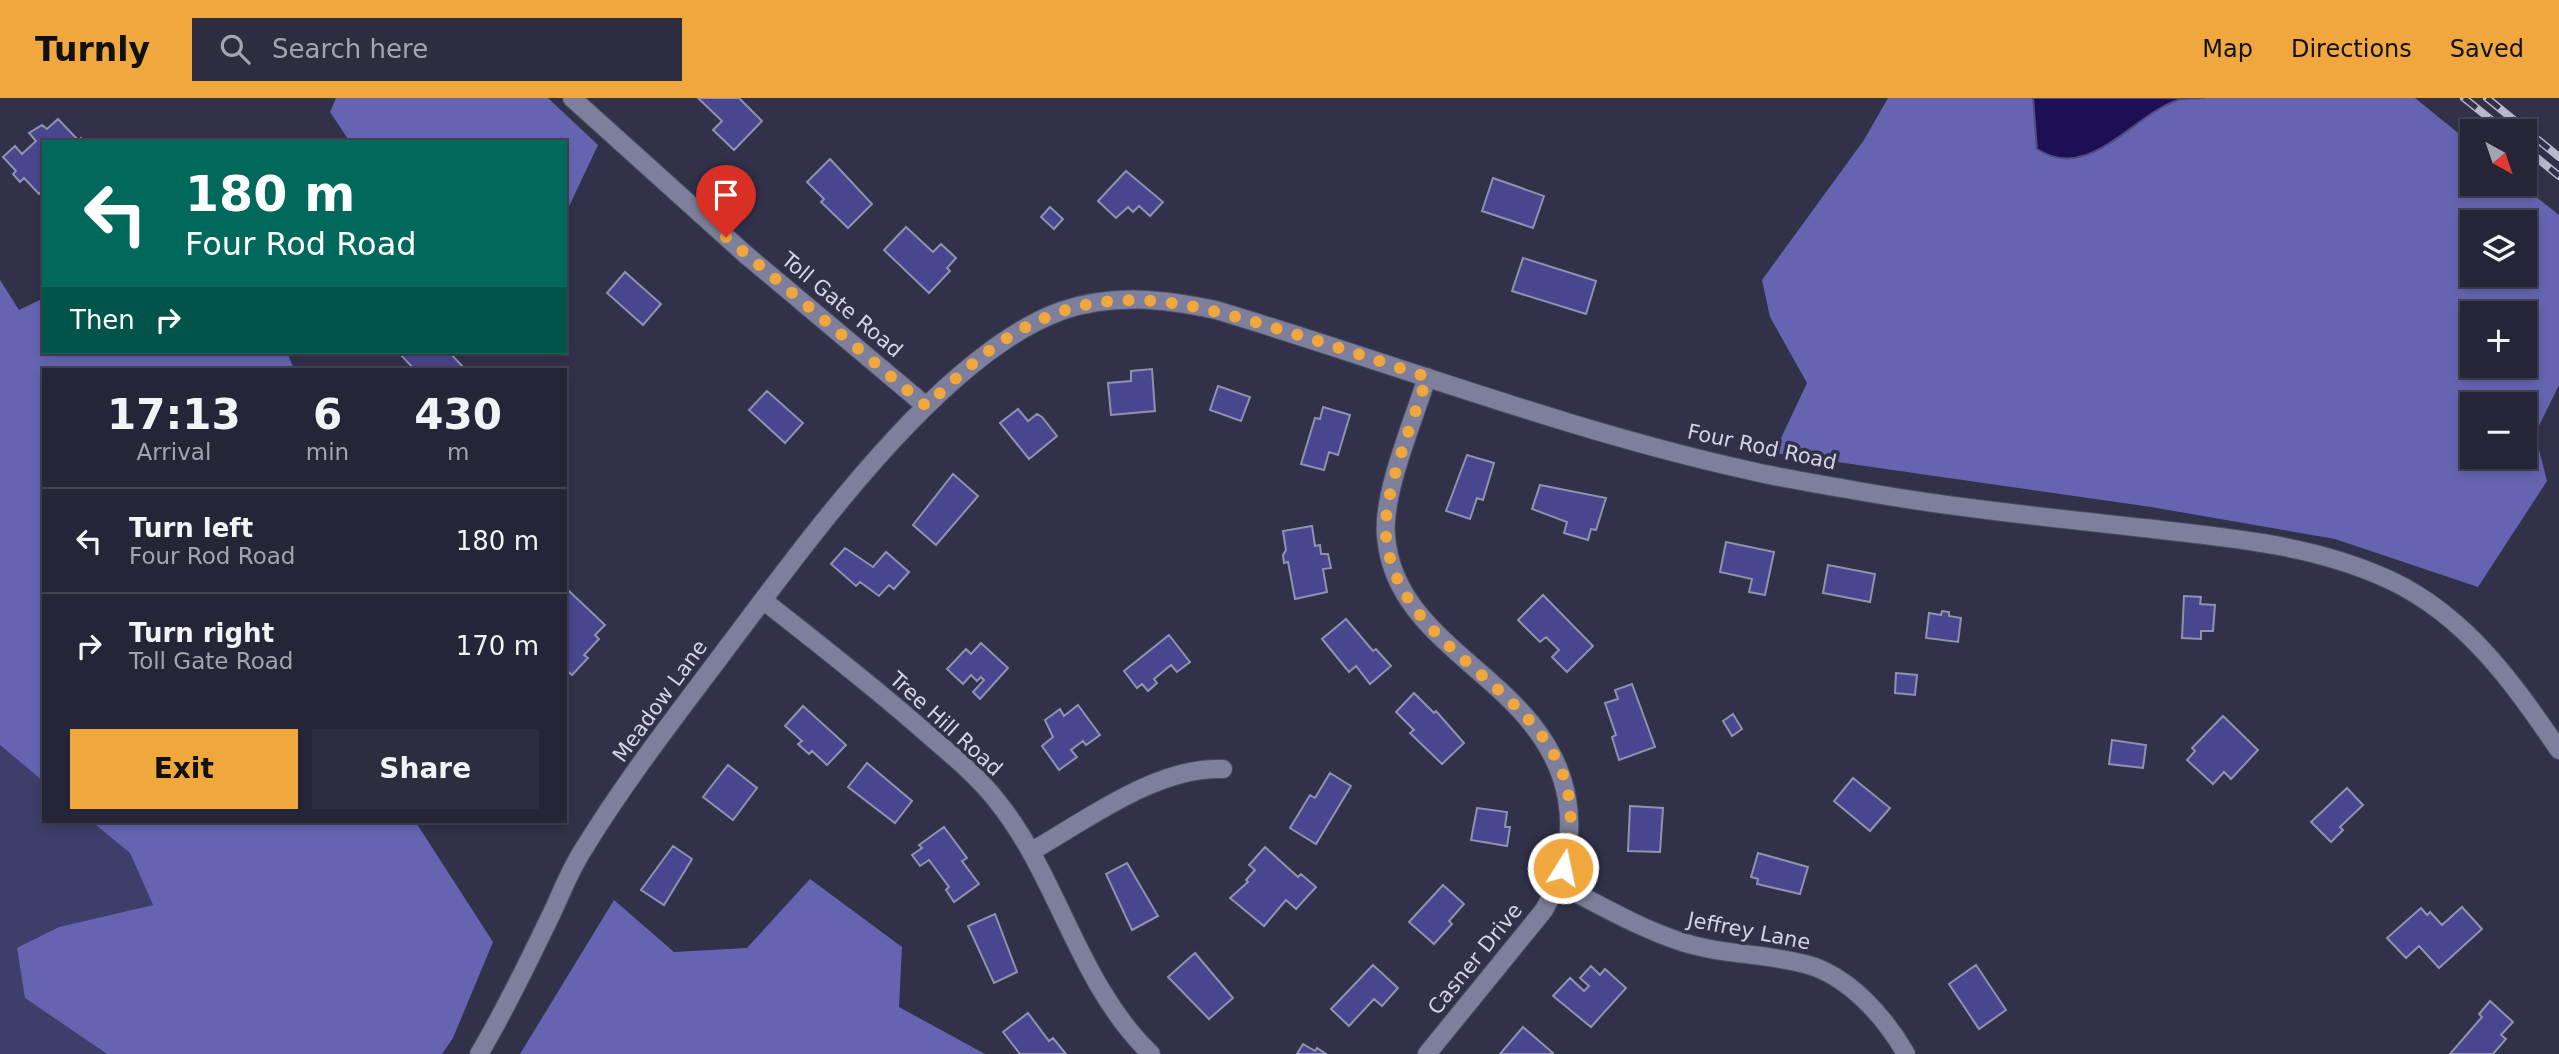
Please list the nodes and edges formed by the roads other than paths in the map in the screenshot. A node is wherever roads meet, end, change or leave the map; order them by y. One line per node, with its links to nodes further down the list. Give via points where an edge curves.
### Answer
1 (572, 98): 3 (street, Toll Gate Road, via 735,246)
2 (1427, 377): 3 (street, Four Rod Road, via 1216,310 1176,301 1100,301 1061,312 1012,335); 5 (street, Four Rod Road, via 1612,435 1746,470 1917,502 2250,540 2360,567 2432,604 2466,632 2497,663); 8 (street, Casner Drive, via 1388,500 1386,536 1393,566 1426,625 1526,714 1550,745 1564,780 1570,816 1568,852)
3 (926, 406): 4 (street, Meadow Lane)
4 (763, 600): 7 (street, Tree Hill Road, via 967,769 997,801); 9 (street, Meadow Lane, via 660,736 581,852)
5 (2559, 750)
6 (1223, 769): 7 (street, via 1200,768 1166,776)
7 (1032, 851): 10 (street, Tree Hill Road, via 1083,957 1115,1011)
8 (1559, 884): 11 (street, Casner Drive, via 1517,946); 12 (street, Jeffrey Lane, via 1681,942 1806,964 1833,975 1878,1015)
9 (479, 1054)
10 (1151, 1054)
11 (1427, 1054)
12 (1906, 1054)

